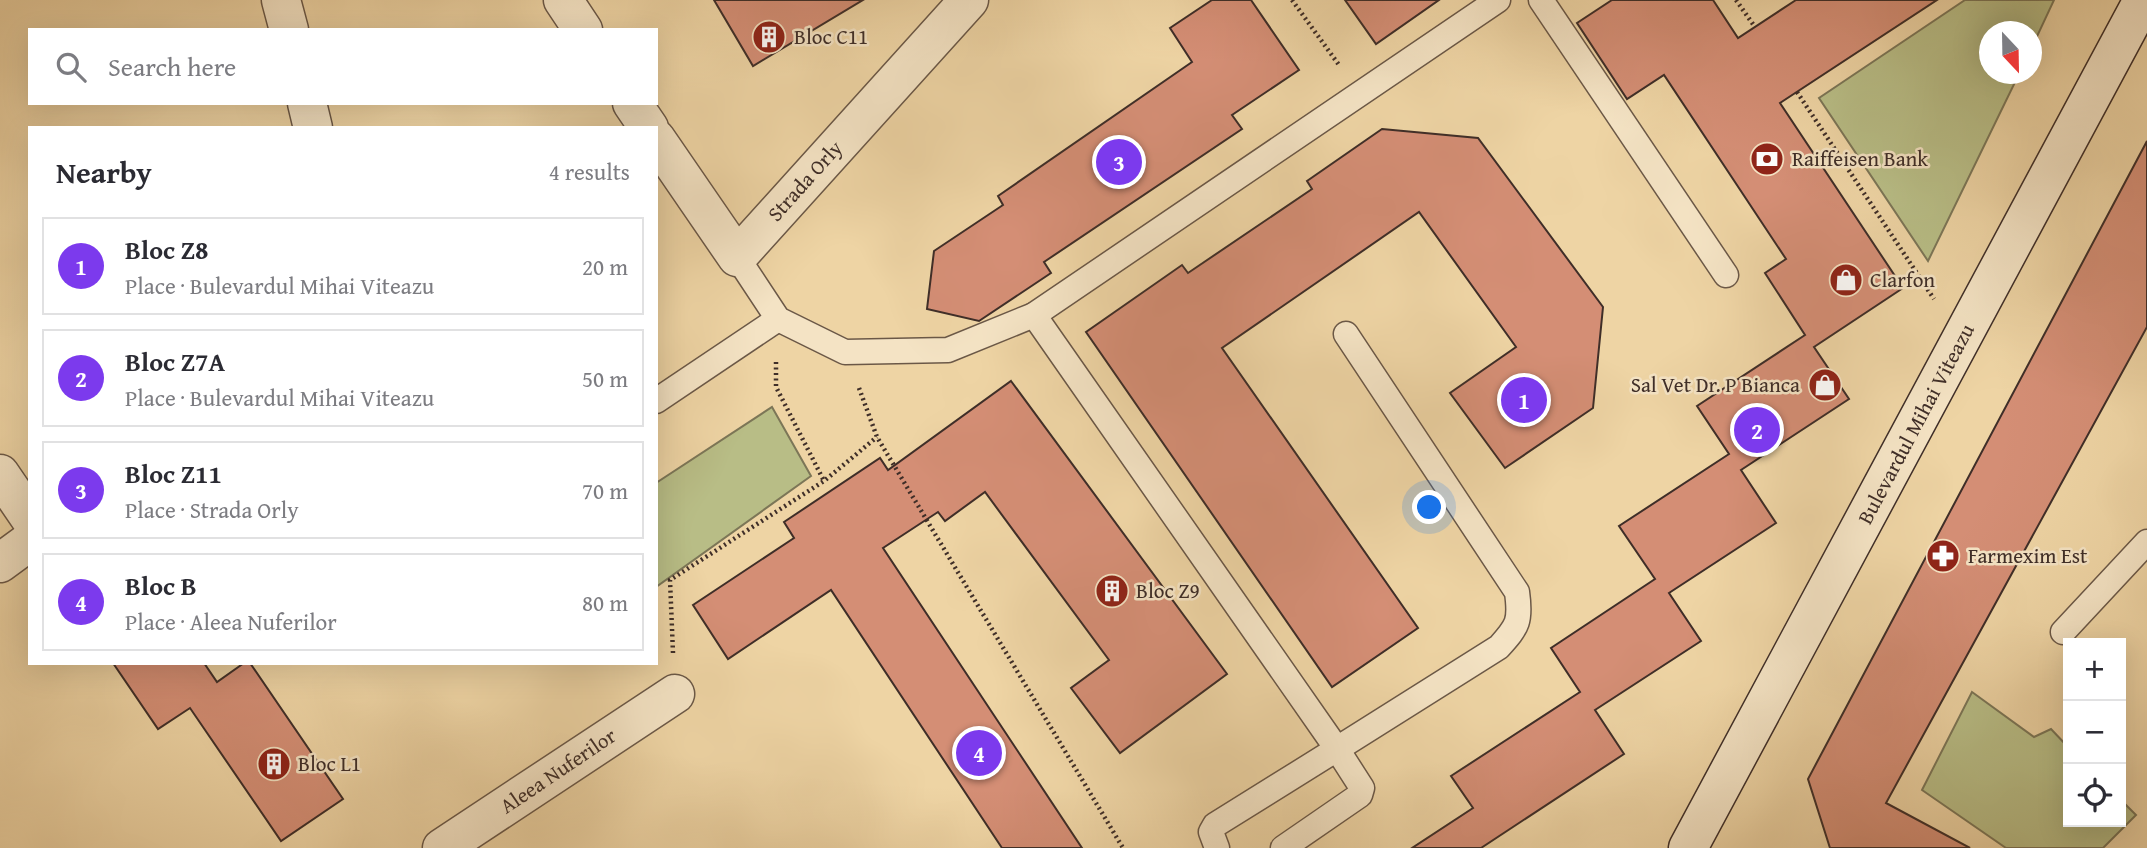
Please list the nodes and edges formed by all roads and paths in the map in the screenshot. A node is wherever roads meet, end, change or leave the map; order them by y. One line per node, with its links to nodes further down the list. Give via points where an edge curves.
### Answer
1 (281, 0): 10 (street)
2 (564, 0): 11 (street)
3 (969, 0): 19 (street, Strada Orly)
4 (1292, 0): 13 (path)
5 (1498, 0): 13 (lane)
6 (1541, 0): 20 (lane)
7 (1736, 0): 9 (path)
8 (2143, 0): 24 (street, Bulevardul Mihai Viteazu)
9 (1755, 27)
10 (288, 28)
11 (582, 28)
12 (1797, 92): 24 (path)
13 (1360, 94): 21 (lane)
14 (307, 105): 16 (street)
15 (633, 105): 17 (street)
16 (313, 126)
17 (648, 126)
18 (658, 142): 19 (street)
19 (737, 257): 22 (lane)
20 (1727, 275)
21 (1034, 314): 25 (lane, via 948,350); 36 (lane)
22 (778, 319): 25 (lane); 26 (lane); 29 (path, via 776,387)
23 (1346, 334): 36 (lane, via 1517,593 1519,609 1516,628 1499,647)
24 (1961, 341): 41 (street, Bulevardul Mihai Viteazu)
25 (845, 352): 27 (path)
26 (658, 400)
27 (877, 437): 29 (path); 38 (path)
28 (0, 474): 30 (street)
29 (824, 481): 35 (path, via 670,580)
30 (28, 515)
31 (28, 542): 33 (street)
32 (2147, 542): 34 (lane)
33 (0, 562)
34 (2063, 632)
35 (674, 694): 37 (street, Aleea Nuferilor)
36 (1338, 749): 39 (lane, via 1215,825 1212,832); 40 (lane, via 1362,788 1360,795)
37 (442, 848)
38 (1123, 848)
39 (1217, 848)
40 (1283, 848)
41 (1688, 848)

